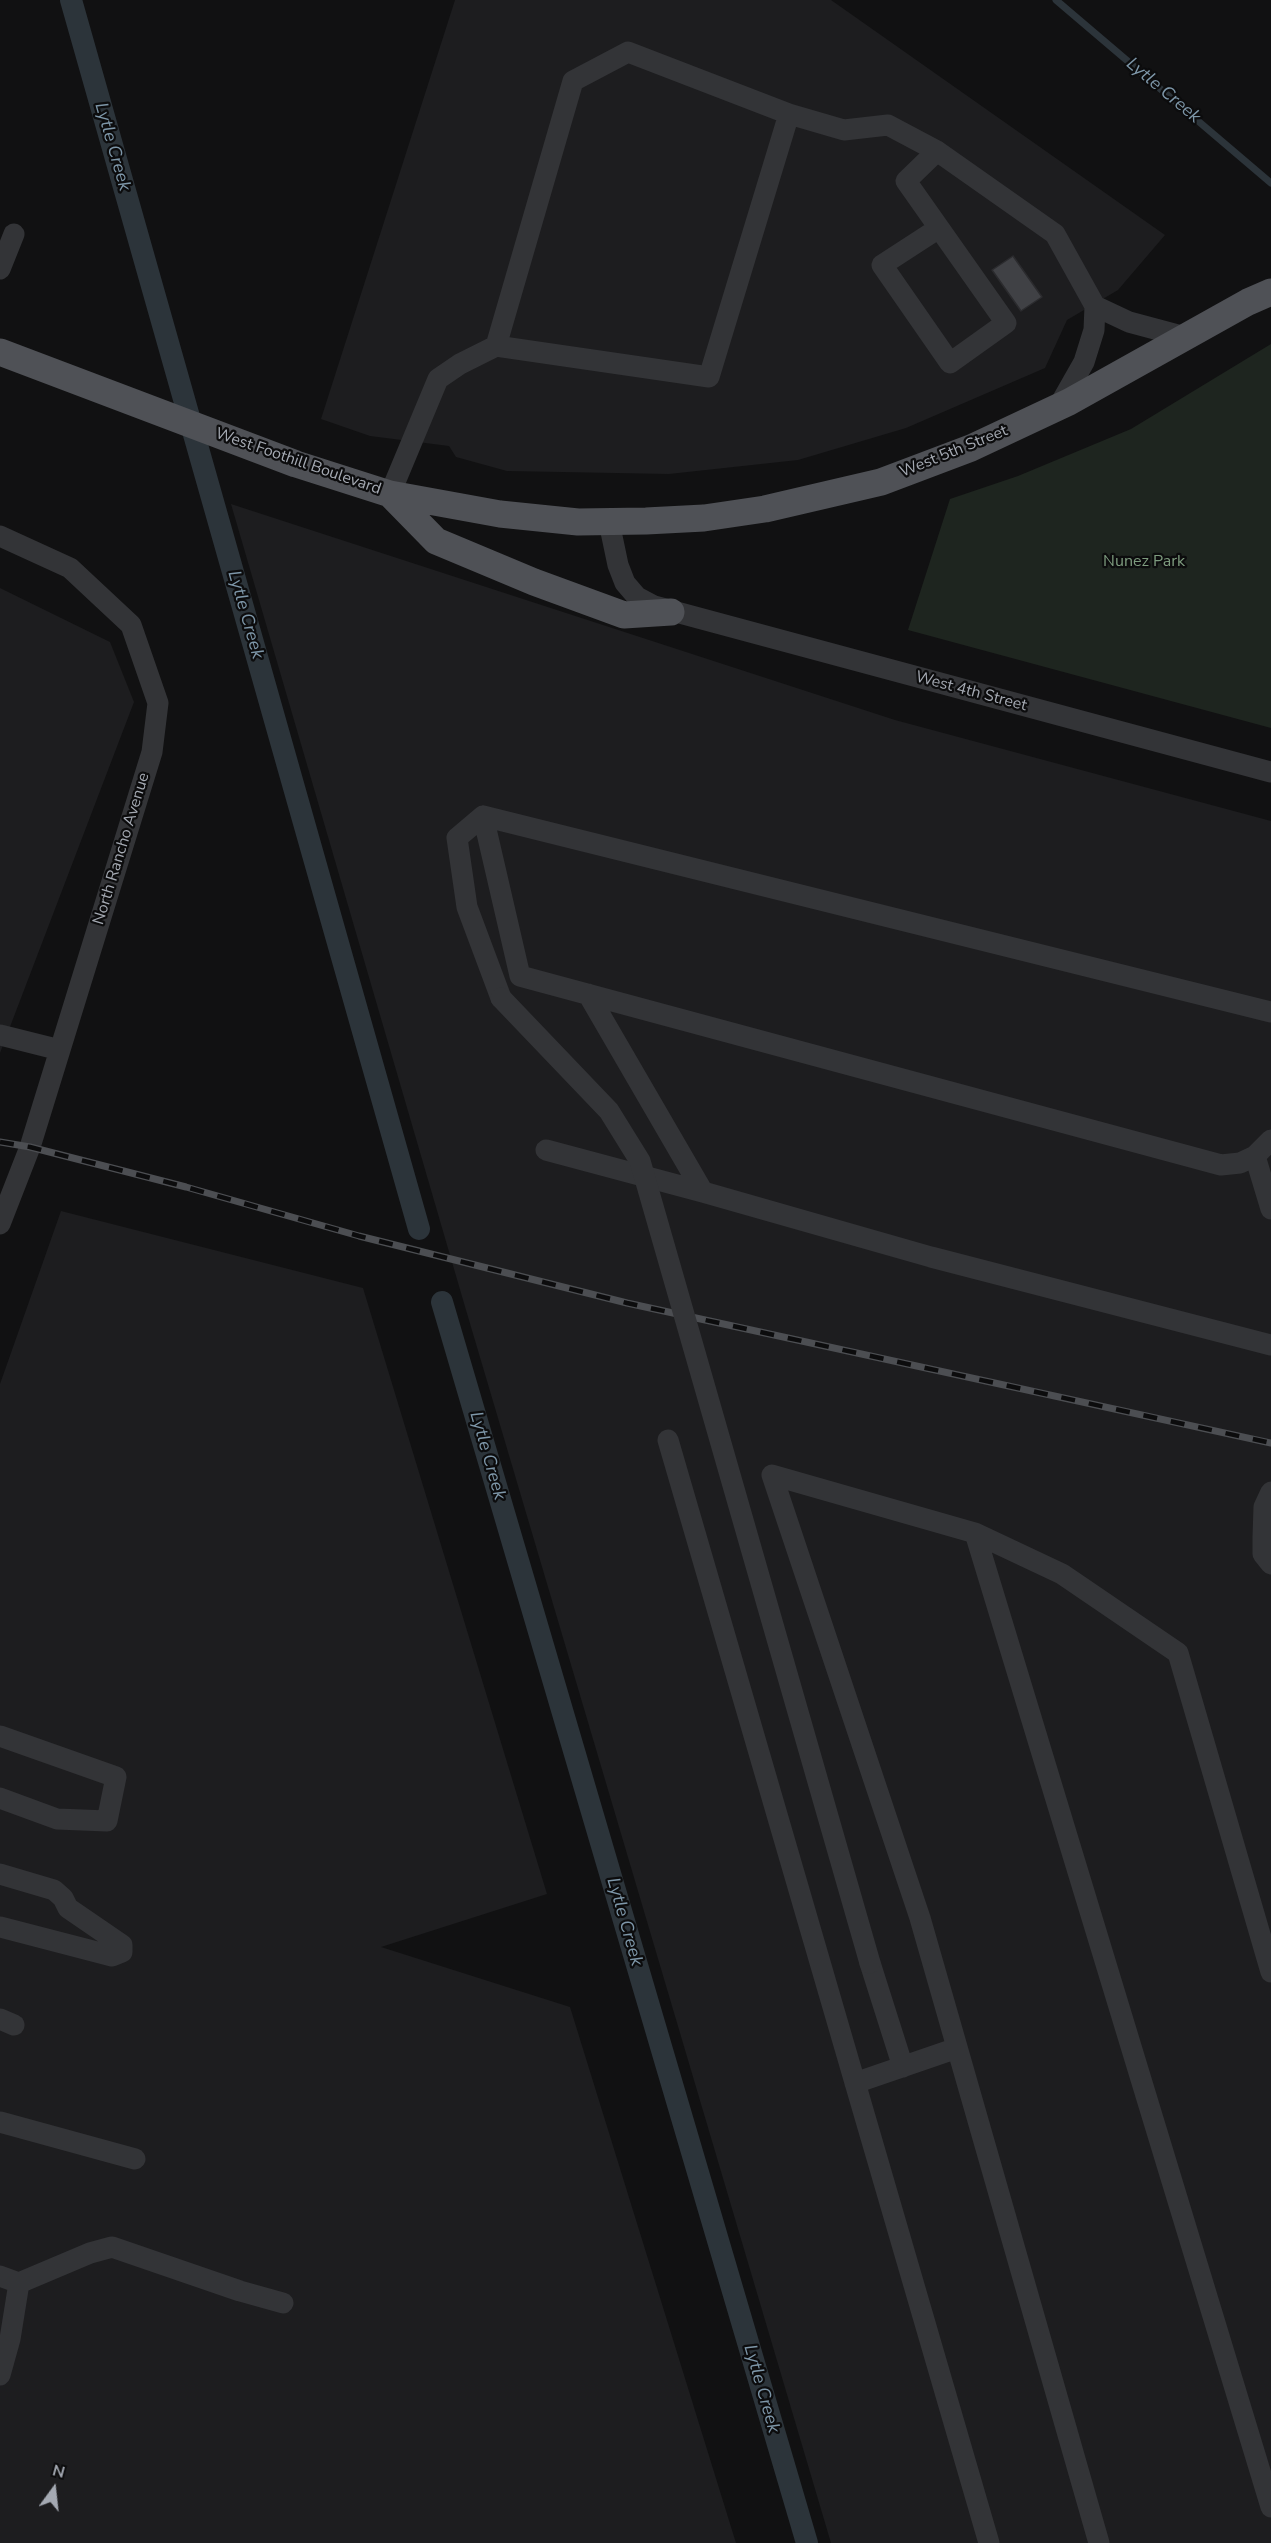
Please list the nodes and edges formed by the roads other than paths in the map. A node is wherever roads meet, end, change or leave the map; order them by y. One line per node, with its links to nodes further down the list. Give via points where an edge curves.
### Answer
1 (789, 114): 2 (street, via 844,130 888,125); 9 (street, via 709,377); 9 (street, via 628,52 573,81)
2 (937, 151): 3 (street, via 906,181); 7 (street, via 1055,234)
3 (939, 228): 3 (street, via 1006,323 950,363 882,265)
4 (14, 234): 5 (street)
5 (0, 269)
6 (1259, 297): 8 (main road, West 5th Street)
7 (1095, 306): 8 (street, via 1129,322); 11 (street, via 1094,330 1084,362)
8 (1185, 337): 11 (main road, West 5th Street)
9 (496, 346): 12 (street, via 438,379)
10 (0, 352): 12 (main road, West Foothill Boulevard, via 296,464)
11 (1059, 406): 13 (main road, West 5th Street, via 971,448 881,482 824,497 704,518)
12 (390, 494): 13 (main road, West Foothill Boulevard, via 500,514); 15 (main road, via 436,541 624,615)
13 (609, 522): 15 (street, West 4th Street, via 625,583 637,597)
14 (0, 536): 21 (street, North Rancho Avenue, via 70,568 131,626 158,703 152,752)
15 (671, 612): 16 (street, West 4th Street)
16 (1271, 772)
17 (483, 816): 18 (street, via 520,976); 19 (street); 39 (street, bridge, via 457,838 466,907 501,998 609,1111 640,1161)
18 (588, 994): 24 (street, via 1221,1165); 25 (street)
19 (1271, 1012)
20 (0, 1035): 21 (street)
21 (60, 1050): 27 (street, North Rancho Avenue, via 30,1147)
22 (1271, 1140): 24 (street)
23 (546, 1150): 25 (street)
24 (1255, 1156): 26 (street)
25 (703, 1192): 28 (street, via 931,1257)
26 (1271, 1209)
27 (0, 1224)
28 (1271, 1345)
29 (668, 1440): 40 (street)
30 (1271, 1492): 32 (street, via 1264,1507 1263,1534 1263,1554)
31 (975, 1533): 37 (street, via 1062,1574 1178,1653); 38 (street, via 772,1476 920,1918); 46 (street)
32 (1271, 1564)
33 (0, 1736): 34 (street, via 116,1777 107,1821 57,1819)
34 (0, 1798)
35 (0, 1874): 36 (street, via 54,1890 68,1908 122,1945 122,1952 112,1956)
36 (0, 1927)
37 (1271, 1972)
38 (957, 2048): 39 (street); 48 (street)
39 (903, 2067): 40 (street)
40 (855, 2083): 47 (street)
41 (0, 2122): 42 (street)
42 (135, 2159)
43 (9, 2279): 44 (street, via 112,2247); 45 (street, via 10,2339)
44 (283, 2303)
45 (0, 2375)
46 (1271, 2507)
47 (989, 2543)
48 (1098, 2543)

